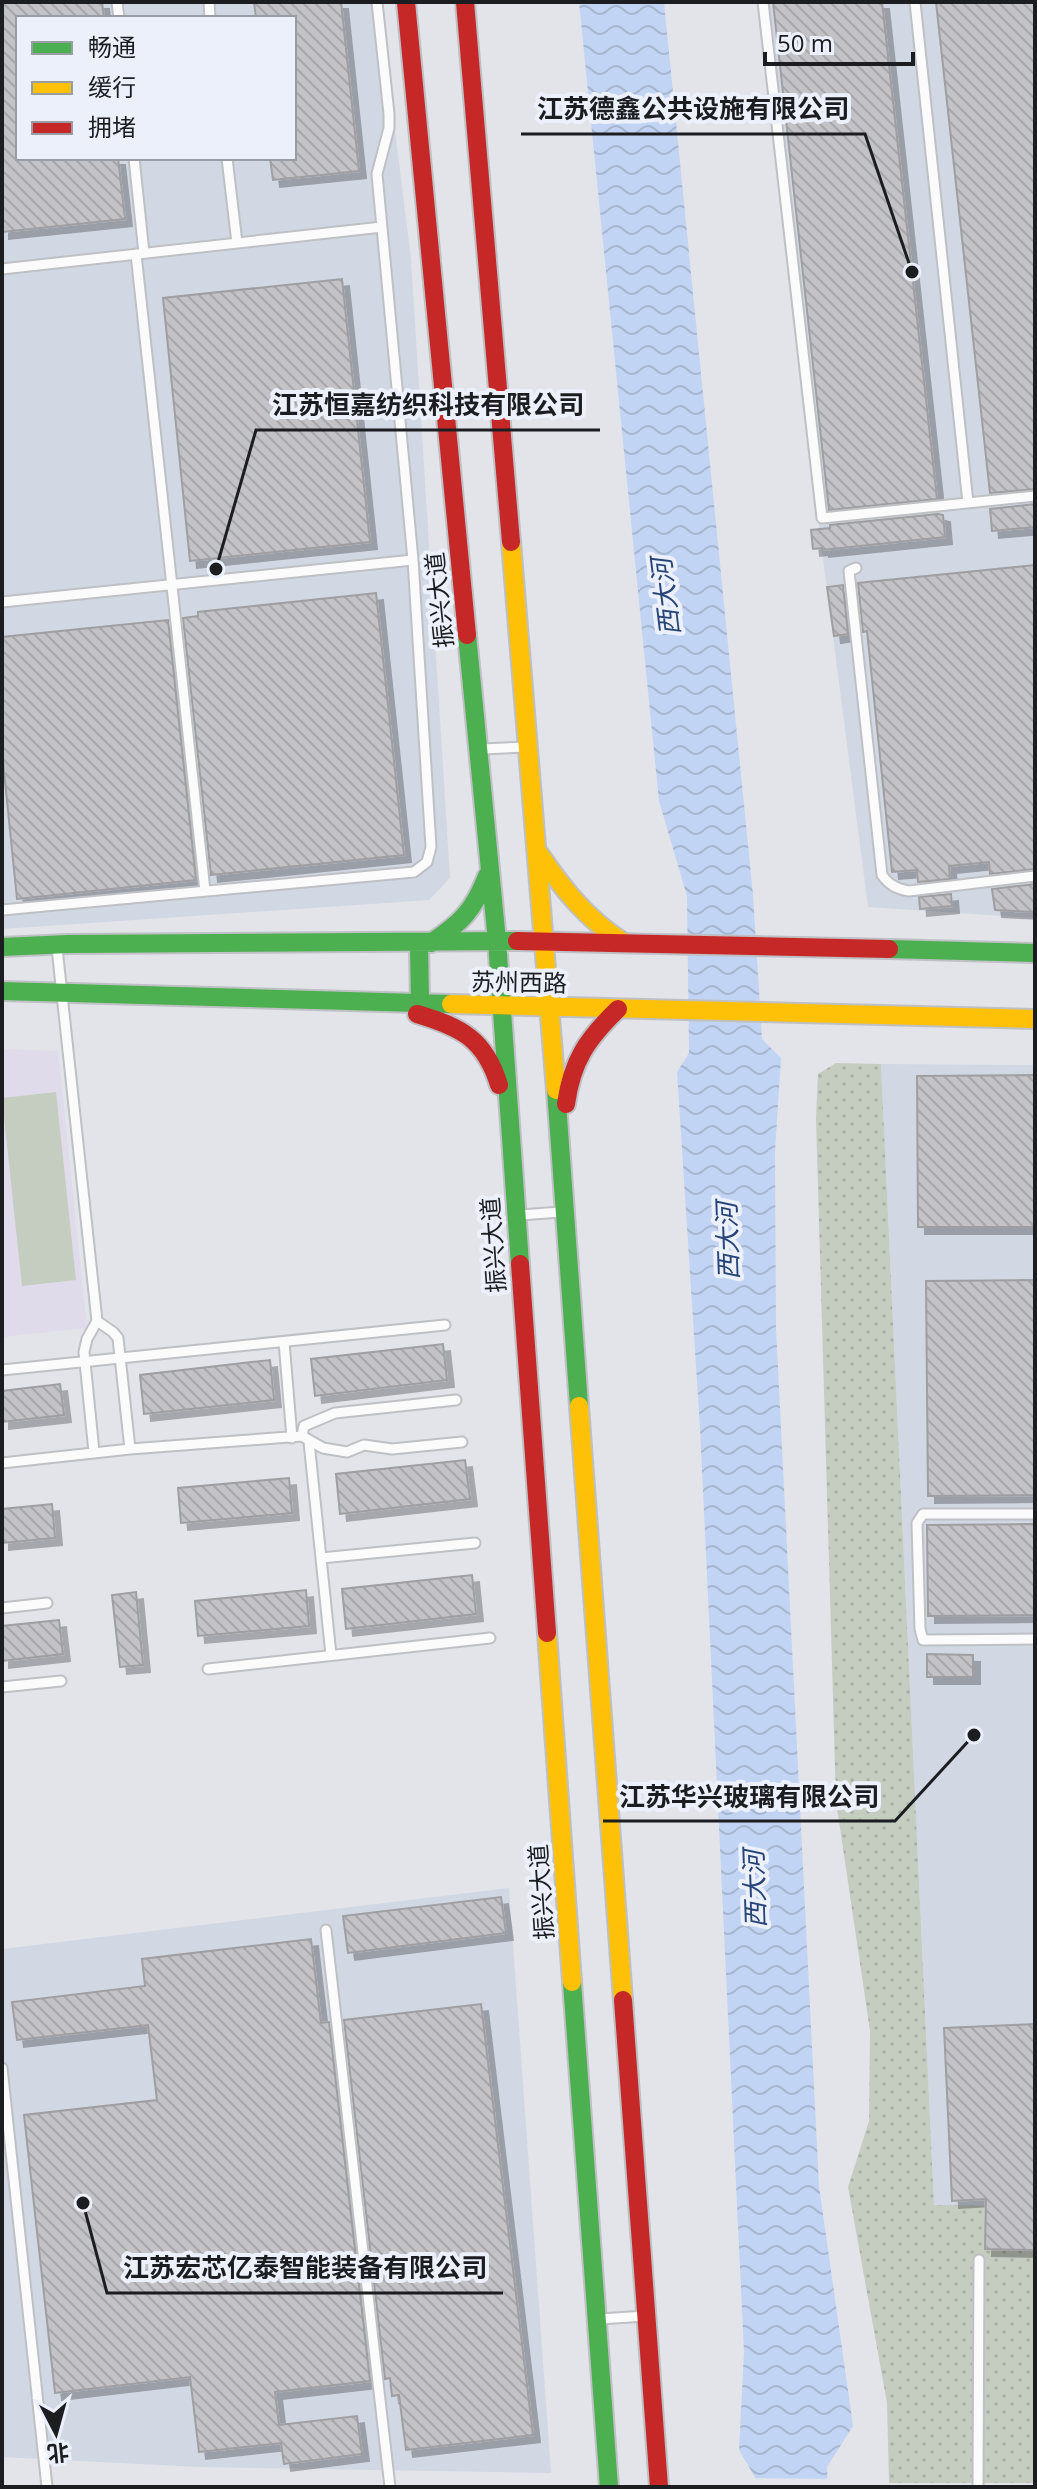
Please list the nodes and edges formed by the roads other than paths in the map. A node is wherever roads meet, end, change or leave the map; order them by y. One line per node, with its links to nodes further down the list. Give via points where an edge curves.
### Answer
1 (377, 2): 8 (lane, via 389,114 377,174)
2 (406, 2): 19 (main road, 振兴大道)
3 (465, 2): 18 (main road)
4 (763, 2): 13 (lane, via 822,518)
5 (915, 2): 13 (lane)
6 (134, 160): 10 (lane)
7 (227, 160): 9 (lane)
8 (382, 227): 9 (lane); 14 (lane)
9 (237, 243): 10 (lane)
10 (140, 254): 11 (lane); 16 (lane)
11 (2, 269)
12 (1035, 496): 13 (lane)
13 (968, 503)
14 (413, 560): 16 (lane); 23 (lane, via 431,847 427,862 414,872)
15 (856, 568): 22 (lane, via 849,571 882,875 909,891)
16 (172, 584): 17 (lane); 23 (lane)
17 (2, 602)
18 (528, 747): 19 (lane); 20 (main road)
19 (478, 749): 21 (main road, 振兴大道)
20 (537, 851): 25 (main road); 27 (main road, via 579,910)
21 (490, 869): 26 (main road, 振兴大道); 28 (main road, via 478,903 465,920)
22 (1035, 876)
23 (205, 891): 24 (lane)
24 (2, 910)
25 (545, 940): 26 (main road, 苏州西路); 27 (main road, 苏州西路); 37 (main road)
26 (497, 941): 28 (main road, 苏州西路); 36 (main road, 振兴大道)
27 (621, 941): 31 (main road, 苏州西路)
28 (425, 943): 29 (main road, 苏州西路); 35 (main road)
29 (57, 945): 30 (main road, 苏州西路); 33 (lane)
30 (2, 947)
31 (1035, 953)
32 (2, 991): 33 (main road, 苏州西路)
33 (62, 992): 34 (main road, 苏州西路); 44 (lane)
34 (375, 1002): 35 (main road, 苏州西路); 40 (main road, via 451,1024 473,1039 495,1068)
35 (420, 1004): 36 (main road, 苏州西路)
36 (501, 1006): 37 (main road, 苏州西路); 40 (main road, 振兴大道)
37 (550, 1008): 38 (main road, 苏州西路); 41 (main road)
38 (618, 1009): 39 (main road, 苏州西路); 41 (main road, via 596,1030 569,1077)
39 (1035, 1019)
40 (510, 1130): 43 (main road, 振兴大道)
41 (560, 1151): 42 (main road)
42 (565, 1212): 43 (lane); 70 (main road)
43 (516, 1216): 71 (main road, 振兴大道)
44 (97, 1321): 47 (lane, via 118,1338); 48 (lane, via 87,1339)
45 (445, 1325): 46 (lane)
46 (284, 1342): 47 (lane); 51 (lane)
47 (122, 1358): 48 (lane); 53 (lane)
48 (85, 1362): 49 (lane); 54 (lane)
49 (2, 1370)
50 (456, 1400): 51 (lane, via 335,1413 304,1426)
51 (301, 1439): 52 (lane, via 347,1452 364,1445 392,1449); 53 (lane); 58 (lane)
52 (462, 1442)
53 (130, 1449): 54 (lane)
54 (94, 1452): 55 (lane)
55 (2, 1463)
56 (1035, 1514): 62 (lane, via 923,1514 917,1523 923,1640)
57 (475, 1543): 58 (lane)
58 (321, 1558): 63 (lane)
59 (47, 1603): 60 (lane)
60 (2, 1608)
61 (490, 1638): 63 (lane)
62 (1035, 1639)
63 (331, 1655): 64 (lane)
64 (208, 1669)
65 (61, 1681): 66 (lane)
66 (2, 1687)
67 (326, 1930): 73 (lane)
68 (2, 2068): 72 (lane)
69 (979, 2260): 76 (lane)
70 (646, 2316): 71 (lane); 75 (main road)
71 (597, 2319): 74 (main road, 振兴大道)
72 (47, 2487)
73 (390, 2487)
74 (609, 2487)
75 (659, 2487)
76 (978, 2487)

